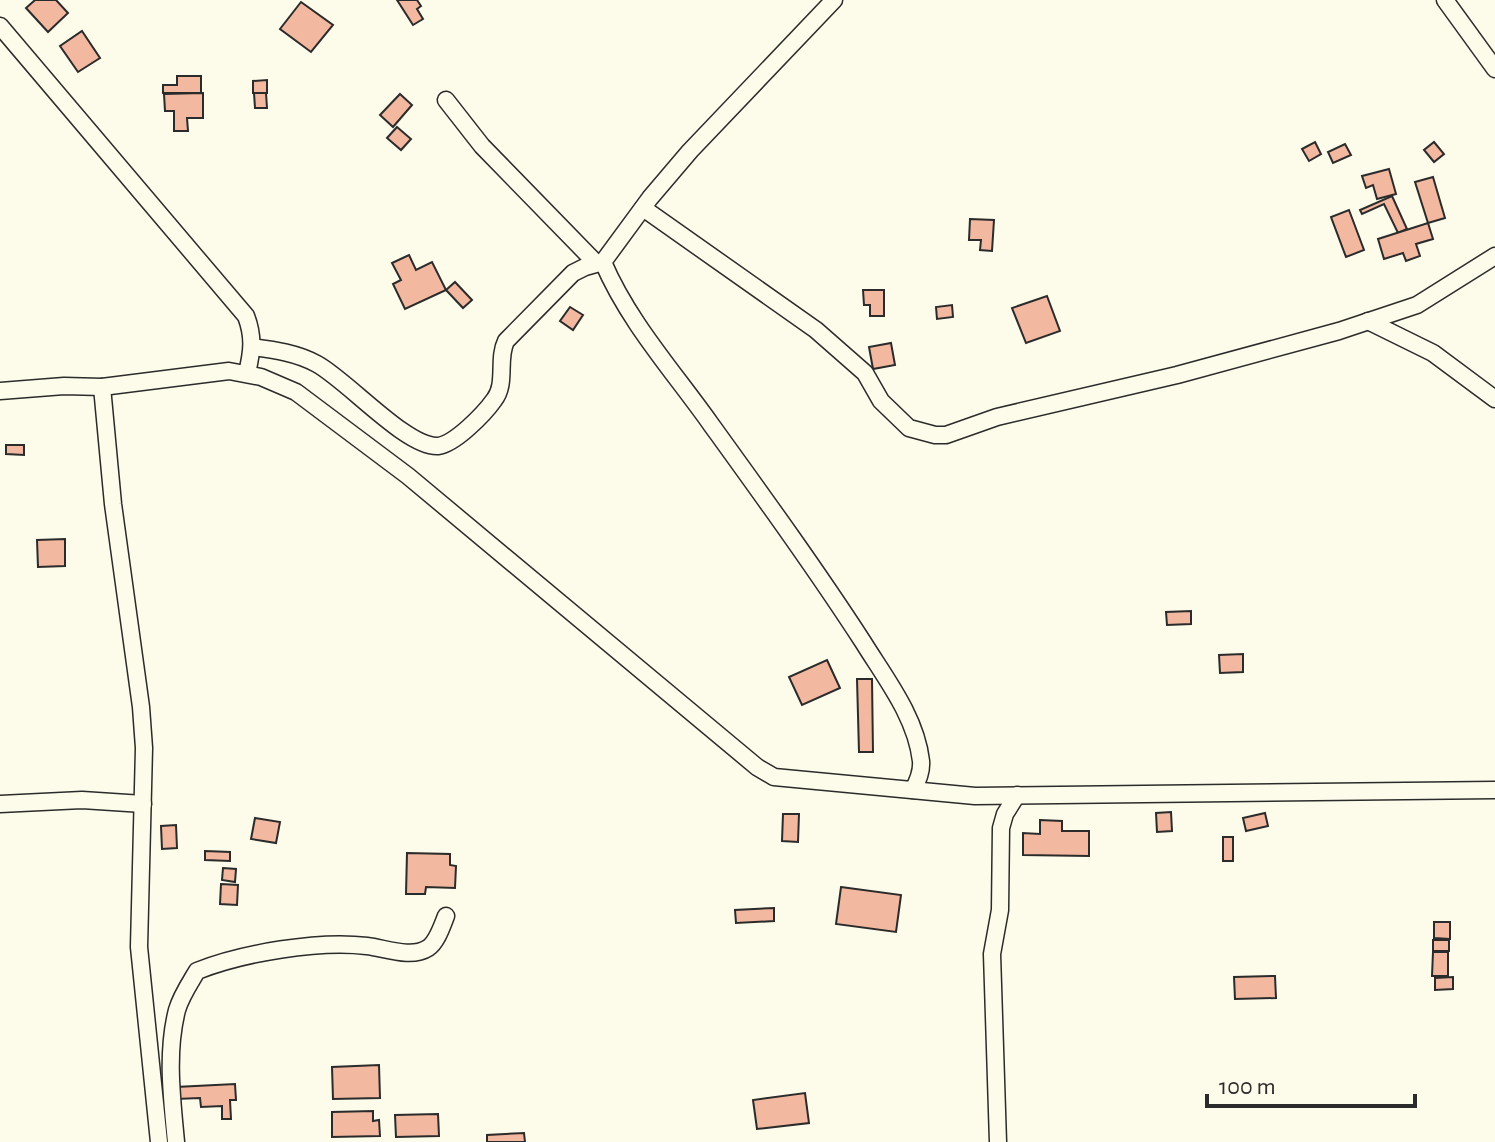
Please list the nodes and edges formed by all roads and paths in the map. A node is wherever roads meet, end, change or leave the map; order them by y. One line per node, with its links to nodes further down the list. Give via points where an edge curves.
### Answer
1 (834, 0): 6 (street)
2 (1445, 0): 4 (street)
3 (0, 26): 10 (street, via 246,316)
4 (1495, 69)
5 (446, 100): 8 (street, via 482,146)
6 (643, 208): 8 (street); 9 (street, via 816,330 865,373 881,401 909,428 935,435)
7 (1495, 256): 9 (street, via 1417,305)
8 (599, 262): 10 (street, via 573,273 506,341 495,400 448,444 418,443 317,364); 15 (street, via 896,695 921,762)
9 (1368, 321): 14 (street, via 1433,353)
10 (252, 347): 11 (street)
11 (247, 373): 12 (street, via 207,372); 15 (street, via 296,392 408,476 767,774)
12 (102, 387): 13 (street); 19 (street, via 141,707)
13 (0, 391)
14 (1495, 399)
15 (913, 790): 17 (street)
16 (1495, 790): 17 (street)
17 (1017, 795): 23 (street, via 1001,828 1000,910 992,954)
18 (0, 804): 19 (street)
19 (143, 804): 21 (street, via 139,947)
20 (446, 916): 22 (street, via 429,947 414,952 328,944 236,958 197,971 178,1007 173,1032)
21 (159, 1142)
22 (176, 1142)
23 (998, 1142)

